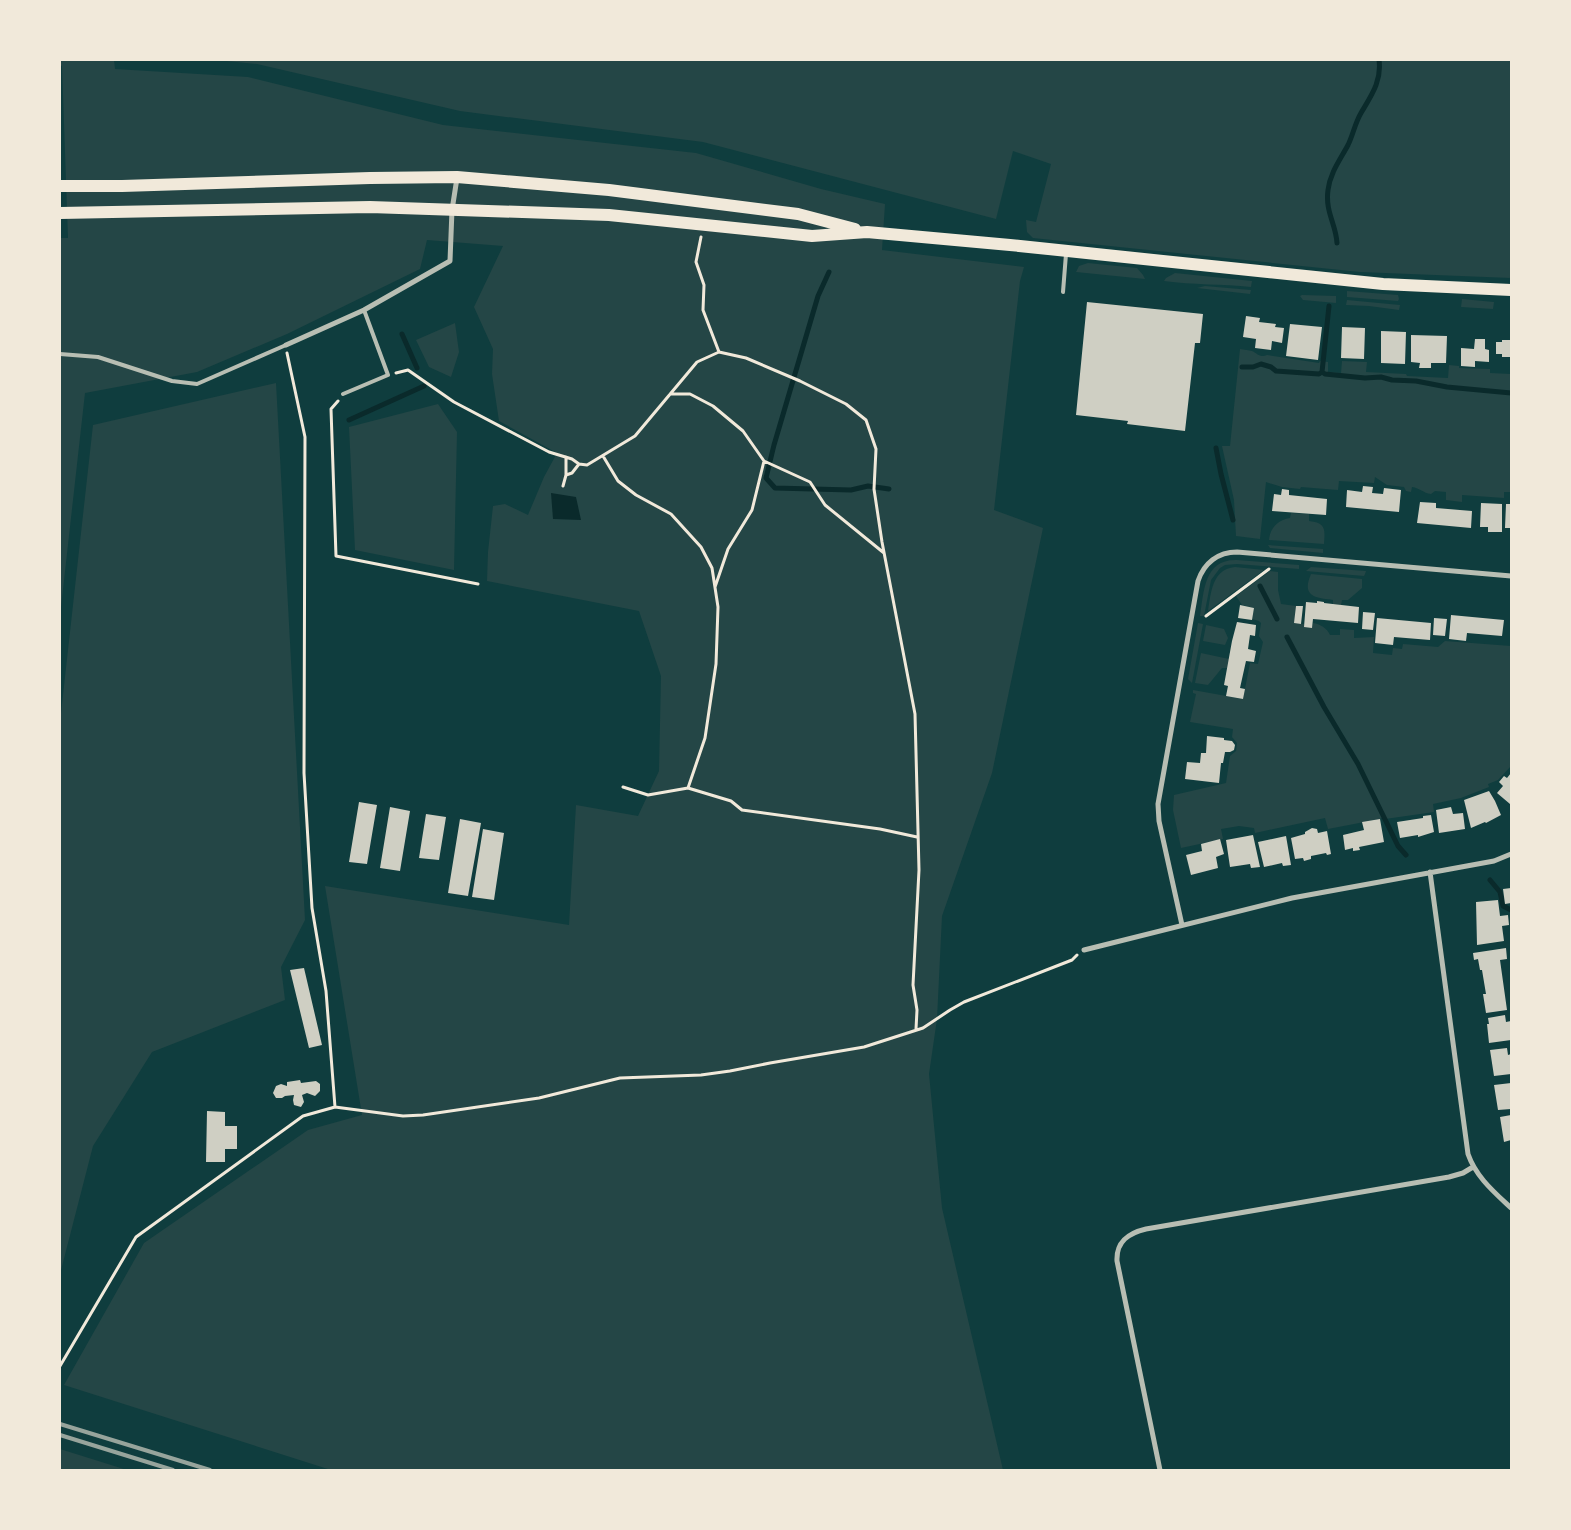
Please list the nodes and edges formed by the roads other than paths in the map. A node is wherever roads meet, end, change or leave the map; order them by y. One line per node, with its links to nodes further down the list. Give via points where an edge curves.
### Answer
1 (457, 177): 2 (main road); 3 (street); 5 (main road, via 609,190 798,214)
2 (60, 186)
3 (452, 210): 4 (main road, via 370,207); 5 (main road, via 609,215 812,236); 9 (street, via 450,261)
4 (60, 213)
5 (867, 232): 6 (main road)
6 (1067, 251): 7 (main road, via 1383,284); 8 (lane)
7 (1511, 290)
8 (1063, 292)
9 (364, 310): 10 (street); 12 (lane, via 388,375)
10 (286, 345): 11 (lane, via 197,384 172,380 98,357)
11 (60, 354)
12 (344, 394)
13 (1511, 576): 16 (street, via 1237,552 1223,554 1207,564 1198,581 1158,804)
14 (1511, 854): 15 (street, via 1497,860)
15 (1430, 872): 16 (street, via 1292,898); 18 (street, via 1464,1130)
16 (1182, 925): 17 (street)
17 (1084, 950)
18 (1473, 1167): 19 (street); 20 (street, via 1449,1177 1132,1232 1121,1243 1117,1261)
19 (1511, 1208)
20 (1160, 1470)

